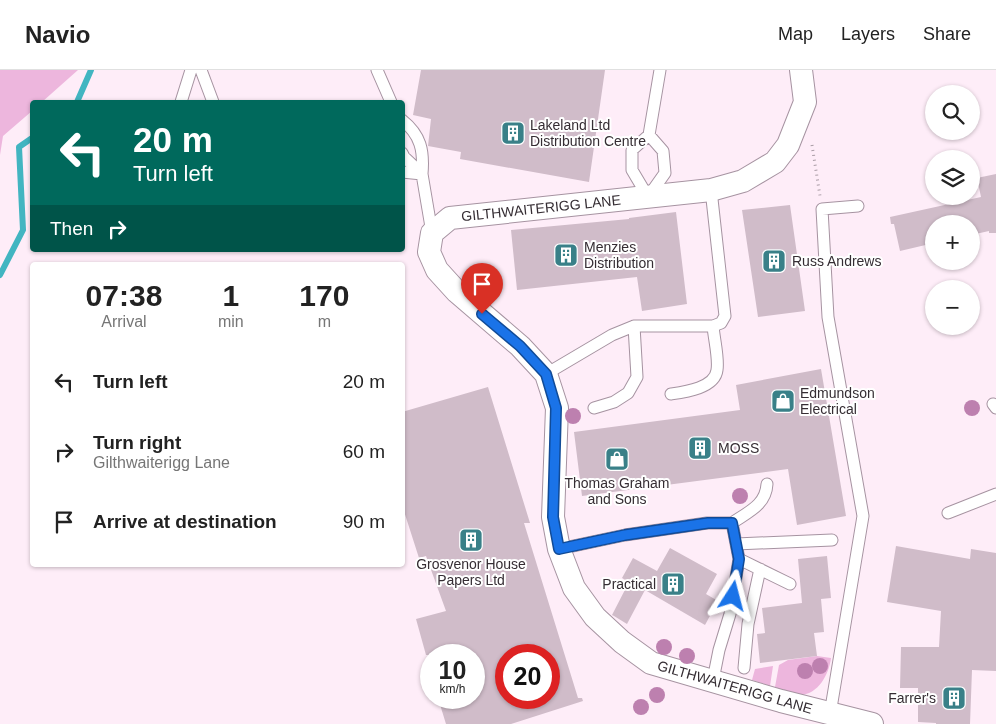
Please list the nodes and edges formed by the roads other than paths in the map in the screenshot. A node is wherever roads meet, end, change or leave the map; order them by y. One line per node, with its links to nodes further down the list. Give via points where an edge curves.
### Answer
1 (191, 70): 6 (lane)
2 (201, 70): 7 (lane)
3 (377, 70): 8 (lane)
4 (660, 70): 10 (lane)
5 (801, 70): 14 (street, GILTHWAITERIGG LANE, via 805,102 788,144 775,162 743,181)
6 (182, 100)
7 (212, 100)
8 (390, 100)
9 (405, 122): 13 (lane, via 414,129 424,155)
10 (649, 135): 15 (lane, via 663,151 665,173); 15 (lane, via 632,150 632,170)
11 (405, 158): 13 (lane)
12 (405, 172): 13 (lane)
13 (422, 174): 17 (lane)
14 (711, 190): 15 (street, GILTHWAITERIGG LANE); 19 (lane, via 725,316 721,323)
15 (648, 197): 17 (street, GILTHWAITERIGG LANE, via 450,218)
16 (858, 206): 35 (lane, GILTHWAITERIGG LANE, via 822,209 828,317 863,516)
17 (432, 233): 20 (street, GILTHWAITERIGG LANE, via 429,252 437,270)
18 (634, 326): 19 (lane); 20 (lane, via 612,335); 22 (lane, via 637,377 628,394)
19 (713, 326): 21 (lane, via 717,371 713,381 690,392)
20 (546, 374): 29 (street, GILTHWAITERIGG LANE, via 556,408 553,517)
21 (671, 394)
22 (594, 408)
23 (767, 484): 26 (lane, via 766,494 758,505)
24 (996, 494): 25 (lane)
25 (948, 513)
26 (732, 523): 28 (lane); 29 (lane, via 708,523 625,535)
27 (832, 540): 28 (lane)
28 (736, 544): 30 (lane)
29 (559, 549): 34 (street, GILTHWAITERIGG LANE, via 574,588 595,617 622,642 652,663)
30 (739, 559): 31 (lane); 34 (lane, via 730,614)
31 (760, 569): 32 (lane); 33 (lane, via 748,624)
32 (790, 584)
33 (744, 668)
34 (713, 680): 35 (street, GILTHWAITERIGG LANE)
35 (830, 714): 36 (street, GILTHWAITERIGG LANE)
36 (862, 723)

